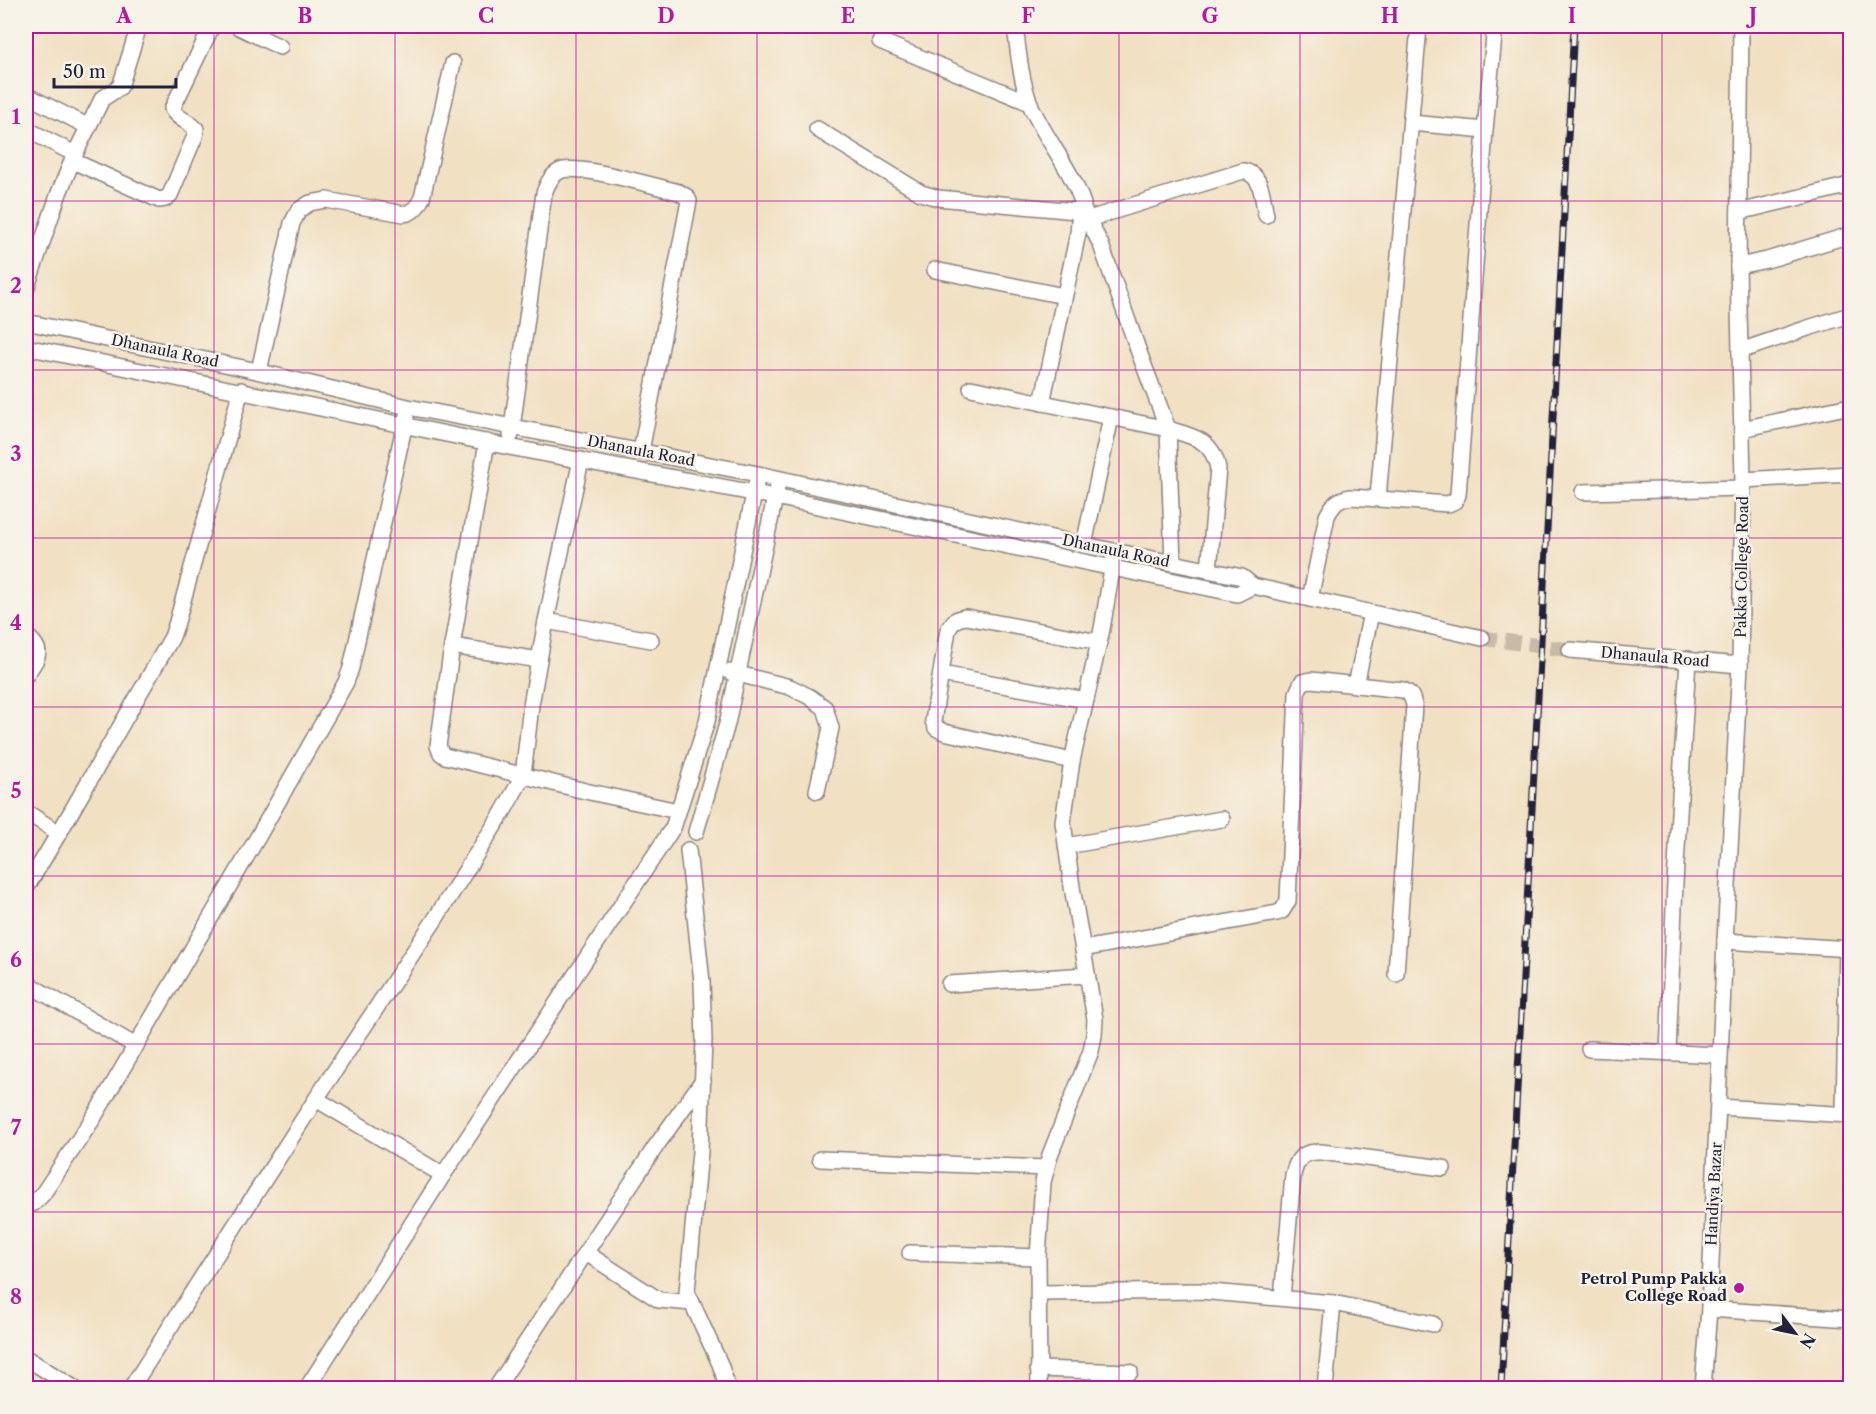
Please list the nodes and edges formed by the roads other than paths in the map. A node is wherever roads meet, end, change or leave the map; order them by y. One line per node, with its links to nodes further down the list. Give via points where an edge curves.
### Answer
1 (140, 26): 14 (street, via 120,87 102,99)
2 (213, 26): 18 (street, via 172,109 196,129 171,195 159,200)
3 (237, 26): 9 (street)
4 (1015, 26): 12 (street)
5 (1419, 26): 13 (street)
6 (1495, 26): 17 (street)
7 (1741, 26): 21 (street, Pakka College Road)
8 (880, 41): 12 (street)
9 (280, 47)
10 (453, 63): 32 (street, via 422,198 412,212 404,214 326,200 309,203 299,210 292,223)
11 (26, 95): 14 (street)
12 (1030, 103): 20 (street, via 1076,186)
13 (1411, 123): 17 (street); 54 (street)
14 (88, 127): 18 (street)
15 (26, 129): 18 (street)
16 (817, 129): 20 (street, via 921,193)
17 (1485, 130): 54 (street, via 1458,495 1448,504)
18 (74, 158): 26 (street)
19 (1851, 185): 21 (street)
20 (1084, 212): 22 (street, via 1243,171 1259,181); 27 (street); 41 (street, via 1101,245)
21 (1738, 212): 24 (street, Pakka College Road)
22 (1266, 214)
23 (1851, 235): 24 (street)
24 (1738, 266): 31 (street, Pakka College Road)
25 (935, 270): 27 (street)
26 (26, 289)
27 (1064, 296): 35 (street)
28 (1851, 315): 31 (street)
29 (26, 322): 32 (street, Dhanaula Road)
30 (26, 347): 34 (street, Dhanaula Road)
31 (1740, 351): 42 (street, Pakka College Road)
32 (259, 371): 37 (street, Dhanaula Road)
33 (971, 388): 35 (street)
34 (241, 390): 39 (street, Dhanaula Road); 87 (street, via 172,637)
35 (1042, 403): 38 (street)
36 (1851, 406): 42 (street)
37 (408, 407): 39 (street); 40 (street, Dhanaula Road)
38 (1111, 417): 41 (street); 55 (street)
39 (405, 425): 43 (street, Dhanaula Road); 98 (street, via 346,682)
40 (513, 426): 44 (street); 45 (street, Dhanaula Road); 45 (street, via 544,193 549,180 560,171 584,170 679,192 689,201)
41 (1168, 429): 57 (street); 59 (street, via 1207,444 1215,455 1218,468)
42 (1742, 429): 50 (street, Pakka College Road)
43 (487, 442): 44 (street, Dhanaula Road); 68 (street)
44 (509, 447): 46 (street, Dhanaula Road)
45 (641, 451): 47 (street, Dhanaula Road)
46 (580, 460): 52 (street, Dhanaula Road); 63 (street)
47 (758, 474): 49 (street, Dhanaula Road); 52 (street)
48 (1851, 474): 50 (street)
49 (778, 479): 53 (street); 55 (street, Dhanaula Road)
50 (1743, 484): 51 (street); 72 (street, Pakka College Road)
51 (1583, 492)
52 (755, 493): 53 (street, Dhanaula Road); 73 (street)
53 (775, 497): 58 (street, Dhanaula Road); 76 (street)
54 (1378, 498): 61 (street, via 1351,497 1332,506)
55 (1084, 545): 56 (street, Dhanaula Road)
56 (1114, 551): 57 (street, Dhanaula Road); 58 (street)
57 (1173, 563): 59 (street, Dhanaula Road)
58 (1113, 567): 60 (street, Dhanaula Road, via 1238,594); 67 (street)
59 (1209, 570): 60 (street, Dhanaula Road, via 1242,577)
60 (1252, 586): 61 (street, Dhanaula Road)
61 (1310, 599): 62 (street, Dhanaula Road)
62 (1371, 613): 65 (street, Dhanaula Road); 77 (street)
63 (546, 621): 66 (street); 71 (street)
64 (26, 636): 75 (street, via 39,650)
65 (1482, 638)
66 (651, 640)
67 (1099, 642): 74 (street, via 959,618 948,630); 78 (street)
68 (452, 646): 71 (street); 80 (street, via 438,746 441,752)
69 (1570, 650): 70 (street, Dhanaula Road)
70 (1688, 659): 72 (street, Dhanaula Road); 100 (street)
71 (539, 660): 80 (street)
72 (1740, 665): 91 (street, Pakka College Road)
73 (718, 669): 76 (street); 82 (street, via 707,721)
74 (941, 674): 78 (street); 79 (street, via 933,721 936,728)
75 (26, 675)
76 (738, 675): 81 (street, via 790,687 825,708 831,728); 86 (street)
77 (1356, 685): 92 (street, via 1311,680 1302,682 1298,688 1288,901 1282,911); 94 (street, via 1403,690 1414,705)
78 (1086, 700): 79 (street)
79 (1072, 761): 88 (street, via 1063,822)
80 (523, 776): 82 (street); 103 (street, via 434,921)
81 (817, 791)
82 (678, 811): 85 (street)
83 (26, 812): 87 (street)
84 (1222, 819): 88 (street)
85 (671, 830): 86 (street, via 683,823); 89 (street, via 673,847); 109 (street)
86 (696, 832): 89 (street, via 696,842)
87 (59, 833): 90 (street)
88 (1066, 846): 92 (street)
89 (688, 850): 102 (street, via 704,1002)
90 (26, 888)
91 (1725, 941): 93 (street); 101 (street, Pakka College Road)
92 (1083, 949): 95 (street)
93 (1849, 949): 105 (street)
94 (1396, 974)
95 (1087, 975): 96 (street); 107 (street, via 1095,1019 1091,1051)
96 (949, 984)
97 (26, 985): 98 (street)
98 (136, 1046): 110 (street, via 42,1195)
99 (1589, 1049): 100 (street)
100 (1668, 1053): 101 (street)
101 (1720, 1055): 104 (street, Pakka College Road)
102 (702, 1080): 111 (street); 117 (street, via 700,1152 687,1284)
103 (316, 1099): 109 (street); 125 (street)
104 (1719, 1107): 105 (street); 118 (street, Handiya Bazar)
105 (1847, 1114)
106 (820, 1159): 107 (street)
107 (1046, 1168): 113 (street)
108 (1443, 1168): 115 (street, via 1312,1151 1304,1154 1293,1174)
109 (443, 1175): 126 (street)
110 (26, 1206)
111 (586, 1253): 117 (street, via 659,1300); 127 (street)
112 (910, 1253): 113 (street)
113 (1038, 1257): 114 (street)
114 (1039, 1293): 115 (street, via 1200,1291); 122 (street)
115 (1282, 1298): 116 (street)
116 (1333, 1303): 120 (street); 130 (street)
117 (692, 1304): 128 (street)
118 (1710, 1309): 119 (street); 131 (street, Handiya Bazar)
119 (1851, 1319)
120 (1433, 1324)
121 (26, 1358): 124 (street)
122 (1038, 1369): 123 (street); 129 (street)
123 (1130, 1372)
124 (74, 1389)
125 (131, 1389)
126 (307, 1389)
127 (496, 1389)
128 (728, 1389)
129 (1039, 1389)
130 (1325, 1389)
131 (1703, 1389)

